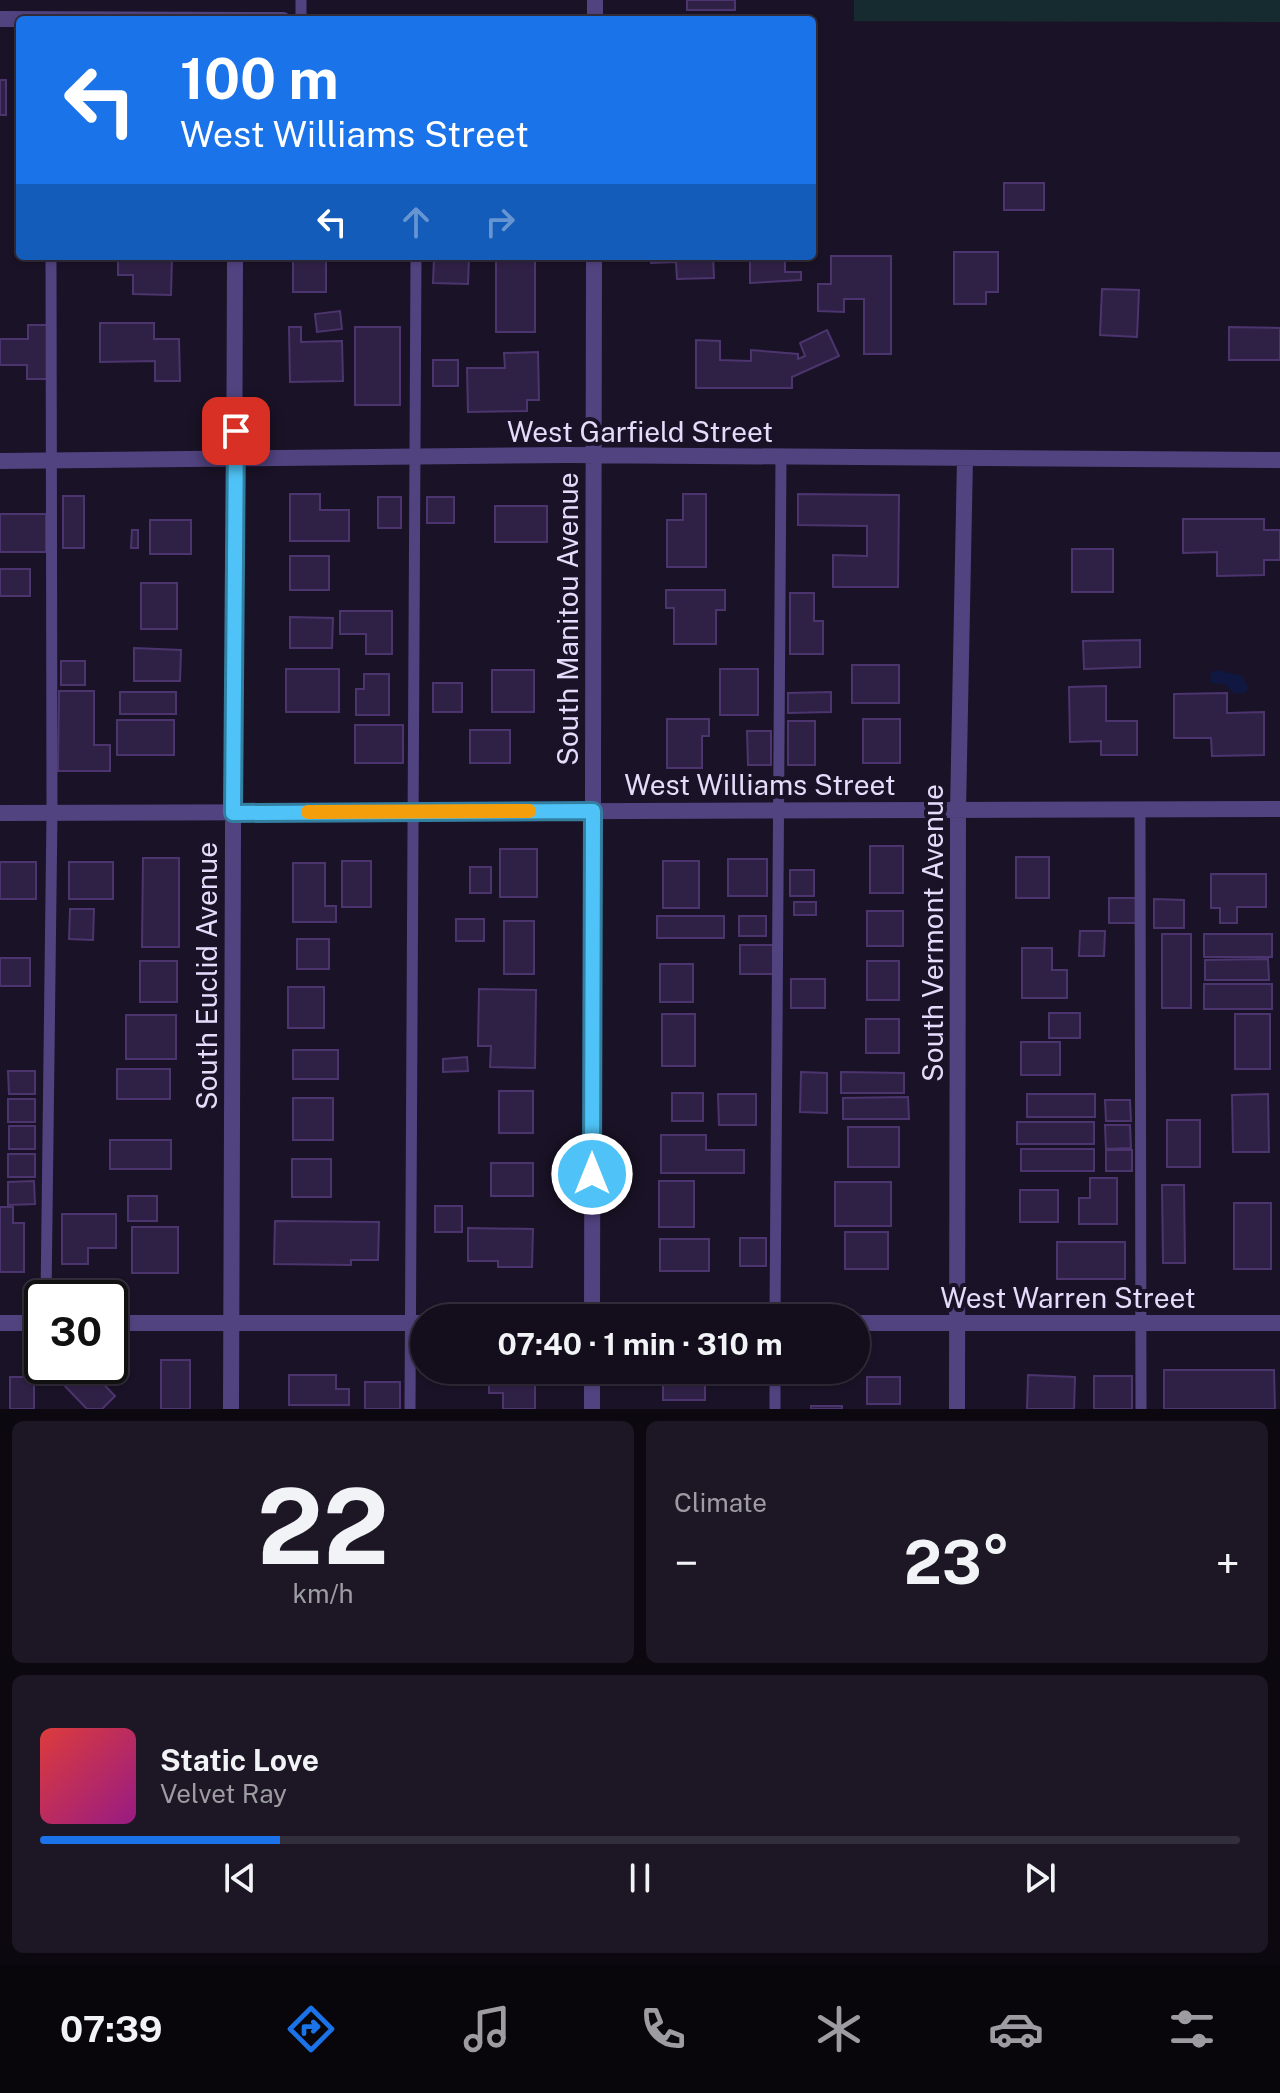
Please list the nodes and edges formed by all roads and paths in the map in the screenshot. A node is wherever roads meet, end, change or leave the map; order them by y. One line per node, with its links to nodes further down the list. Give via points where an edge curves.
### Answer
1 (51, 260): 12 (lane)
2 (235, 260): 9 (street, South Euclid Avenue)
3 (416, 260): 6 (lane)
4 (594, 260): 5 (street, South Manitou Avenue)
5 (593, 455): 6 (street, West Garfield Street); 7 (street, West Garfield Street); 17 (street, South Manitou Avenue)
6 (416, 457): 9 (street, West Garfield Street); 18 (lane)
7 (781, 458): 8 (street, West Garfield Street); 15 (lane)
8 (965, 458): 10 (street, West Garfield Street); 16 (street, South Vermont Avenue)
9 (236, 460): 12 (street, West Garfield Street); 21 (street, South Euclid Avenue)
10 (1280, 460)
11 (0, 461): 12 (street, West Garfield Street)
12 (53, 461): 20 (lane)
13 (1140, 809): 14 (street, West Williams Street); 16 (street, West Williams Street); 33 (lane)
14 (1280, 809)
15 (780, 810): 16 (street, West Williams Street); 17 (street, West Williams Street); 25 (lane)
16 (958, 810): 32 (street, South Vermont Avenue)
17 (593, 811): 18 (street, West Williams Street); 24 (street, South Manitou Avenue)
18 (413, 812): 21 (street, West Williams Street); 23 (lane)
19 (0, 813): 20 (street, West Williams Street)
20 (52, 813): 21 (street, West Williams Street); 22 (lane)
21 (233, 813): 29 (street, South Euclid Avenue)
22 (46, 1280)
23 (418, 1304)
24 (592, 1304)
25 (775, 1304)
26 (0, 1323): 27 (street)
27 (24, 1323)
28 (128, 1323): 29 (street)
29 (232, 1323): 30 (street); 38 (street, South Euclid Avenue)
30 (410, 1323)
31 (870, 1323): 32 (street, West Warren Street)
32 (957, 1323): 33 (street, West Warren Street); 42 (street, South Vermont Avenue)
33 (1140, 1323): 34 (street, West Warren Street); 43 (lane)
34 (1280, 1323)
35 (412, 1384): 39 (lane)
36 (592, 1384): 40 (street)
37 (775, 1384): 41 (lane)
38 (231, 1409)
39 (410, 1409)
40 (592, 1409)
41 (775, 1409)
42 (957, 1409)
43 (1141, 1409)

